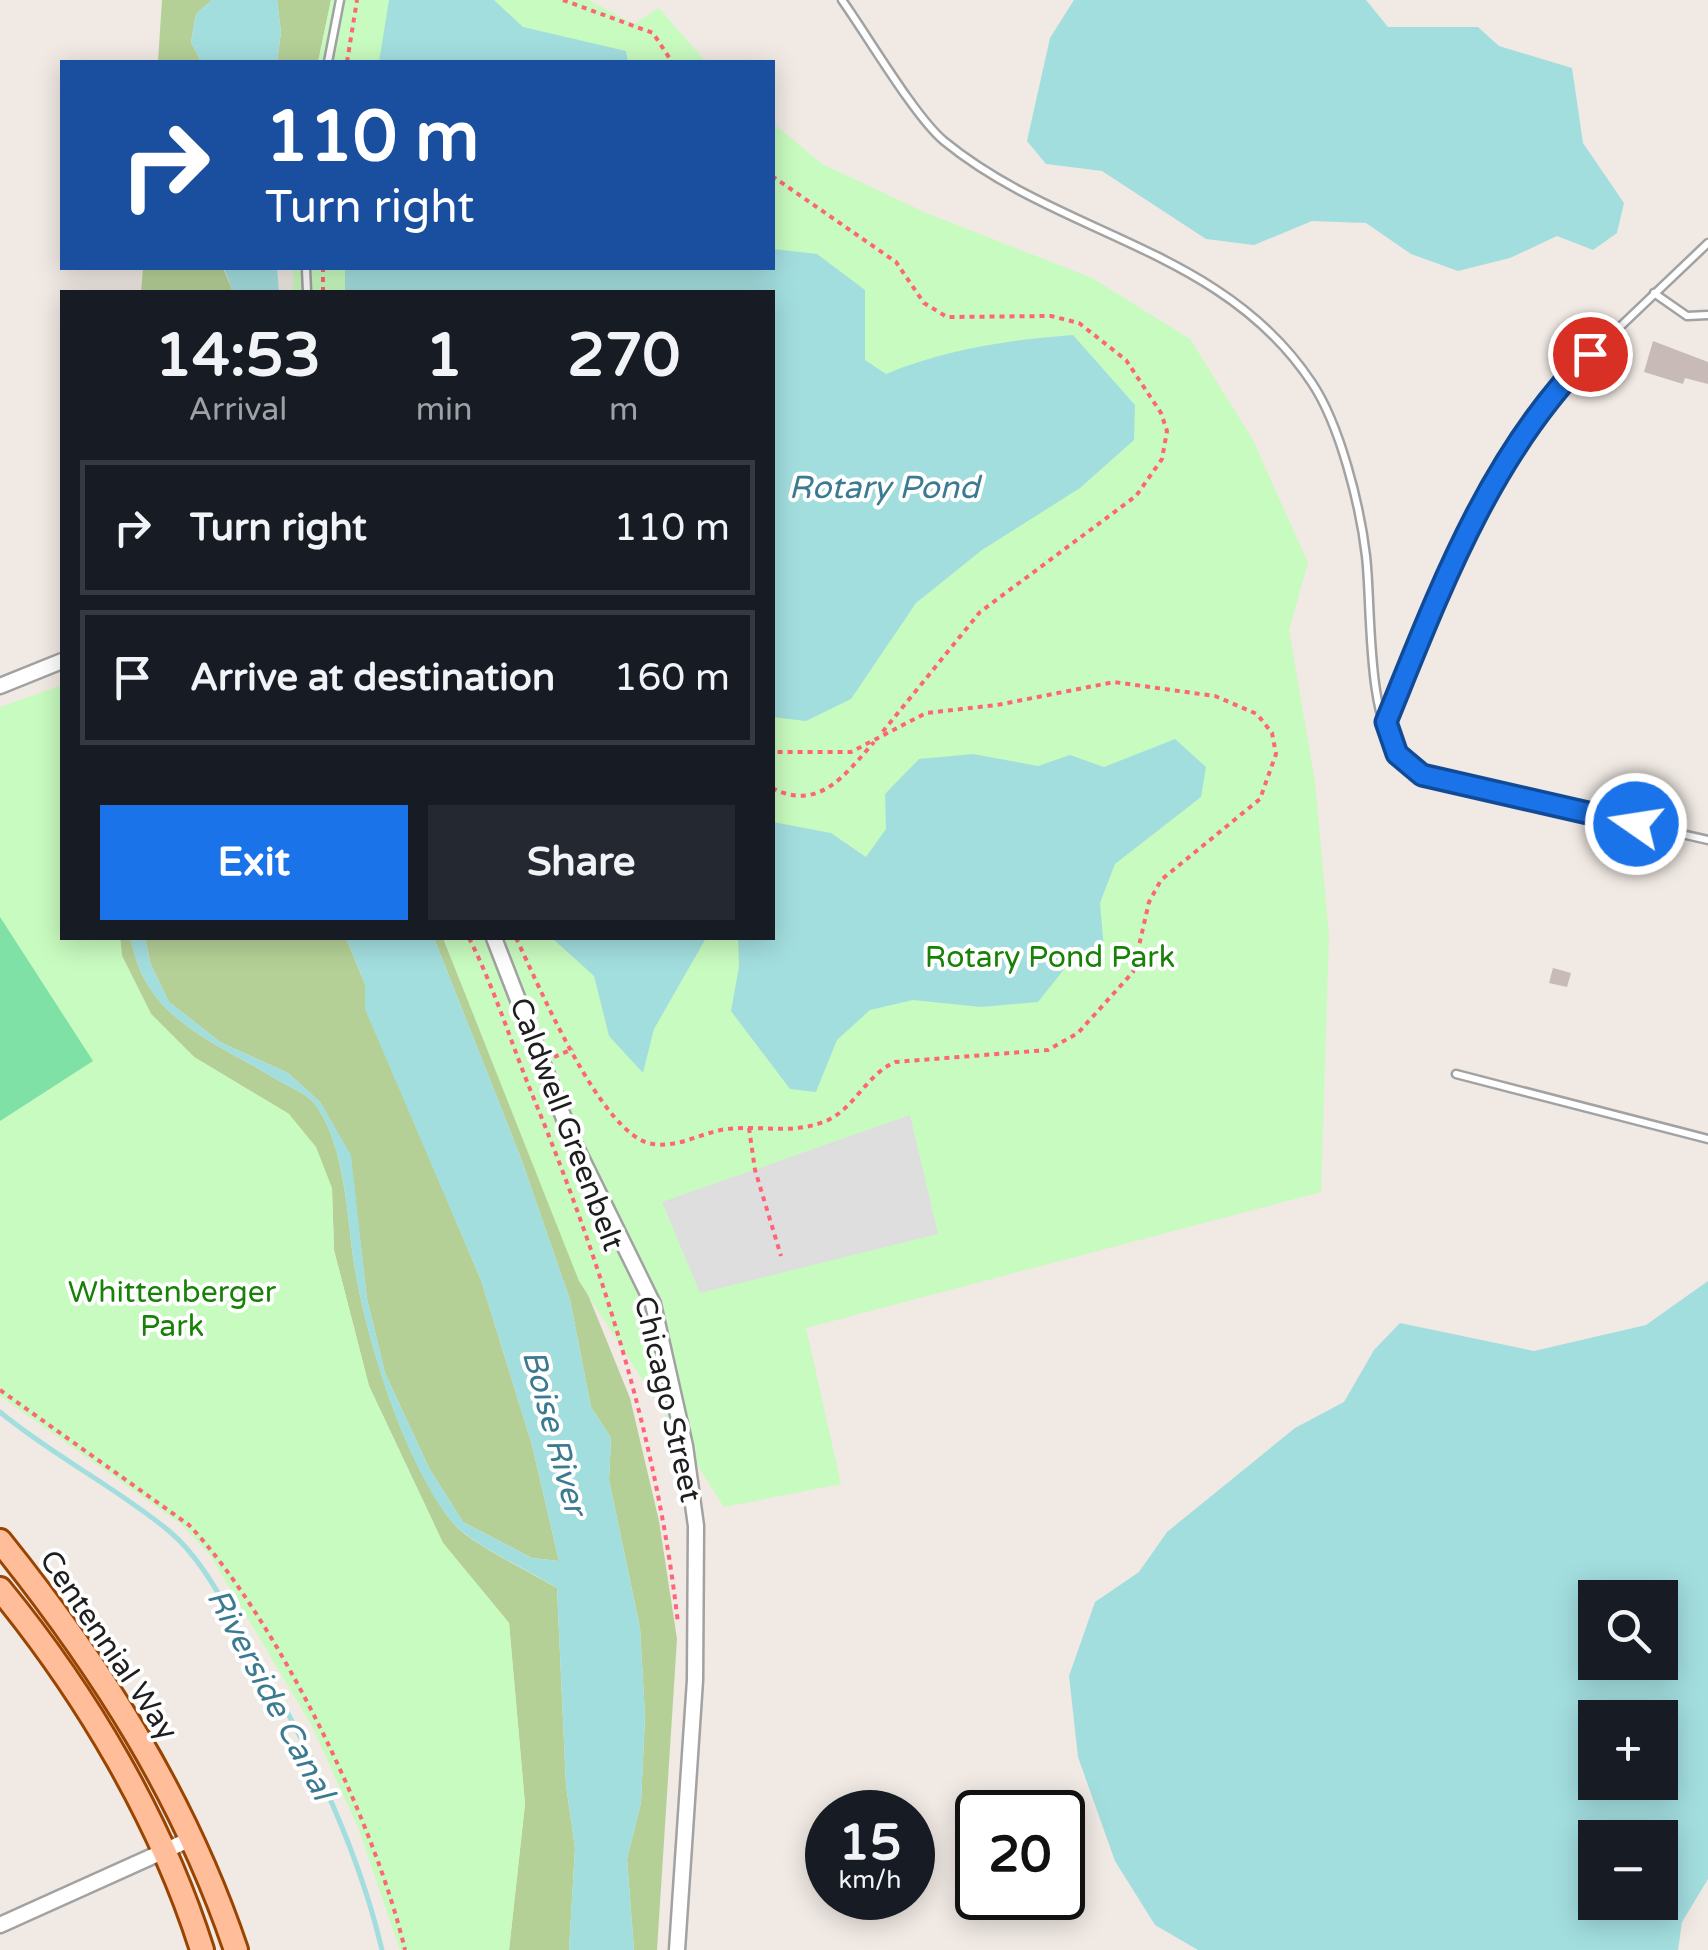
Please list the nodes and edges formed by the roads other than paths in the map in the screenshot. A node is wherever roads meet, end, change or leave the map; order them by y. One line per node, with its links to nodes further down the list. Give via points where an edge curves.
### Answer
1 (340, 0): 3 (lane)
2 (842, 0): 9 (lane, via 940,138 991,175 1156,252 1248,308 1313,384 1346,462 1366,554 1369,631)
3 (328, 60)
4 (1708, 243): 5 (lane)
5 (1654, 293): 6 (lane, via 1687,316); 9 (lane, via 1562,382 1470,521)
6 (1708, 315)
7 (60, 662): 8 (street)
8 (0, 686)
9 (1386, 722): 10 (lane, via 1397,754 1422,775)
10 (1708, 840)
11 (495, 940): 21 (street, Chicago Street, via 572,1139 653,1304 685,1446 696,1526 695,1680)
12 (1456, 1074): 13 (lane)
13 (1708, 1139)
14 (0, 1541): 16 (main road, Centennial Way, via 124,1710)
15 (0, 1588): 17 (main road, Centennial Way, via 99,1730)
16 (193, 1838): 17 (street); 20 (main road, Centennial Way)
17 (163, 1851): 18 (street); 19 (main road, Centennial Way)
18 (0, 1925)
19 (202, 1950)
20 (236, 1950)
21 (677, 1950)

